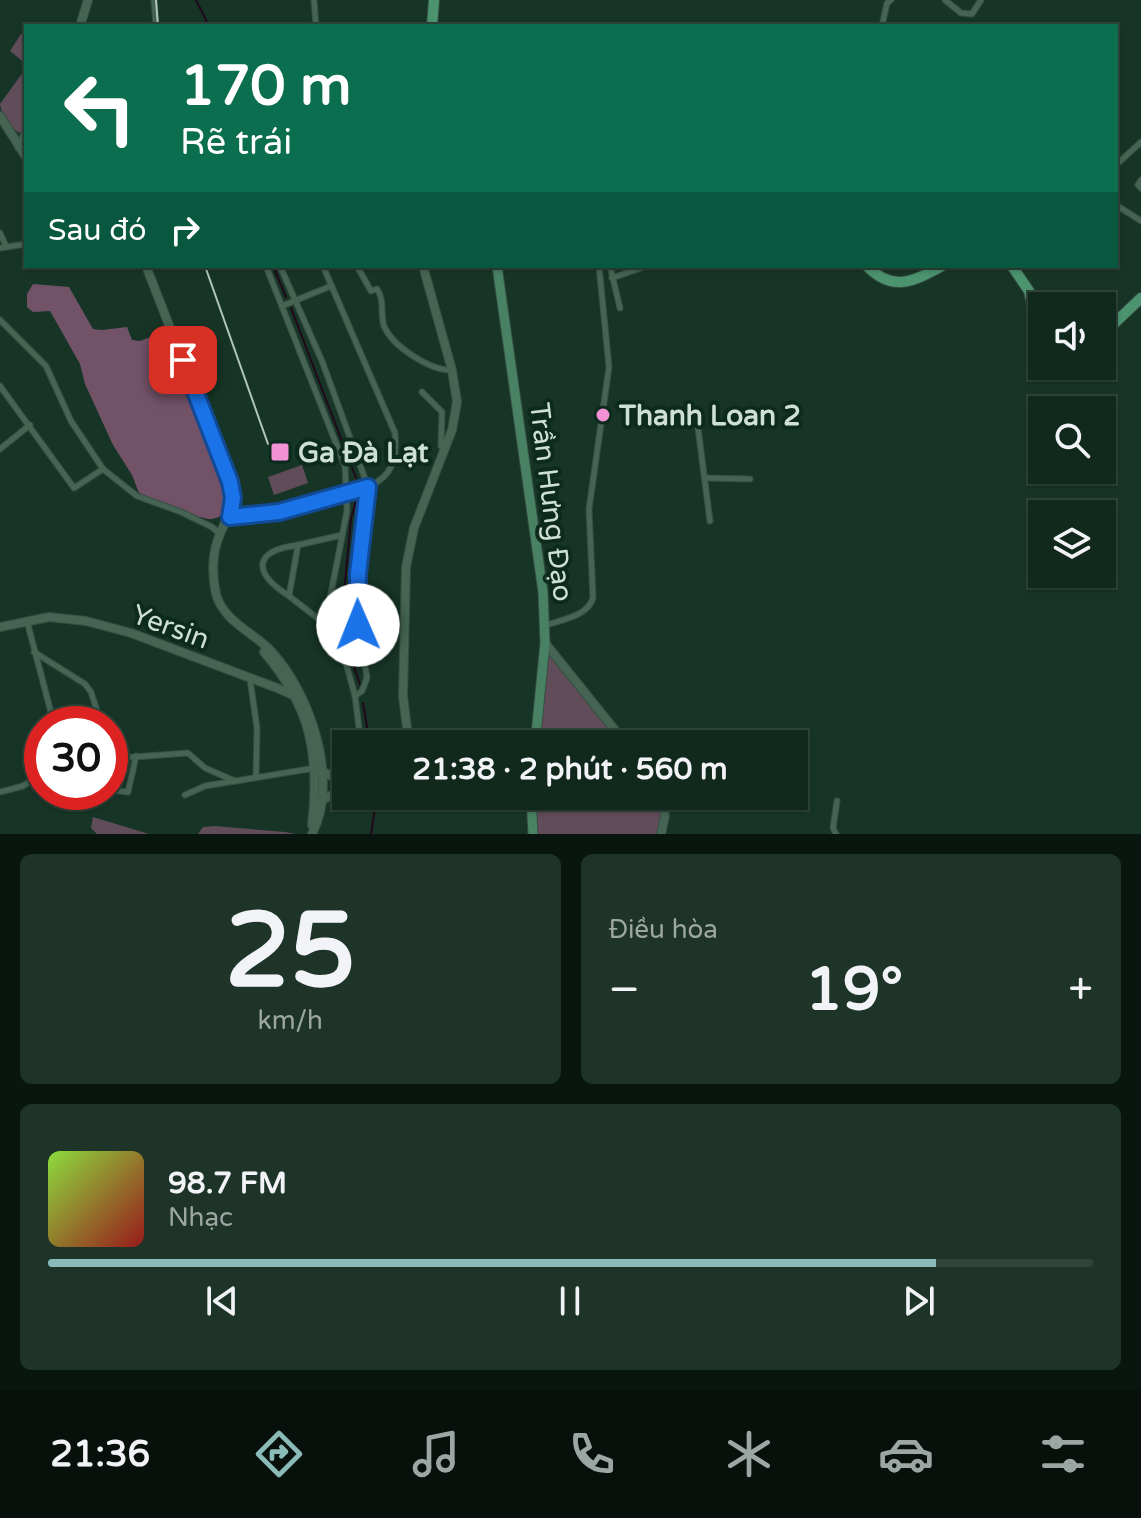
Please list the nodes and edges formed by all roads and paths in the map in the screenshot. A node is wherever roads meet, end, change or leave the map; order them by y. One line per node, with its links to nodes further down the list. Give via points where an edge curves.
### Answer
1 (88, 0): 8 (street)
2 (154, 0): 9 (street)
3 (314, 0): 10 (street)
4 (434, 0): 11 (highway)
5 (891, 0): 12 (street)
6 (945, 0): 7 (street, via 961,13 972,14)
7 (981, 0)
8 (81, 24)
9 (156, 24)
10 (316, 24)
11 (432, 24)
12 (882, 24)
13 (0, 116): 16 (street)
14 (24, 137): 16 (street)
15 (1141, 142): 18 (street)
16 (19, 147): 17 (street)
17 (24, 154)
18 (1118, 163)
19 (1141, 180): 20 (street)
20 (1141, 188)
21 (1118, 206): 22 (street)
22 (1141, 221)
23 (0, 233): 25 (street)
24 (24, 244): 25 (street)
25 (3, 247)
26 (147, 268): 60 (street, via 230,482)
27 (267, 268): 44 (street)
28 (281, 268): 43 (street)
29 (324, 268): 40 (street)
30 (358, 268): 48 (street, via 371,291 381,293 383,323 391,336 422,362)
31 (424, 268): 48 (street)
32 (497, 268): 68 (main road, Trần Hưng Đạo)
33 (599, 268): 68 (street, via 609,367 589,509 593,598 583,613)
34 (610, 268): 39 (street)
35 (641, 268): 39 (street)
36 (870, 268): 37 (highway, via 897,283)
37 (938, 268)
38 (1013, 268): 41 (highway)
39 (612, 278): 45 (street)
40 (331, 286): 43 (street); 58 (street, via 395,433 390,472)
41 (1029, 292)
42 (1141, 298): 47 (highway)
43 (295, 301): 44 (street); 58 (street)
44 (282, 306): 59 (street, via 345,466)
45 (620, 308)
46 (0, 320): 55 (street, via 46,366 71,421)
47 (1116, 322)
48 (452, 370): 54 (street, via 457,402)
49 (0, 386): 51 (street)
50 (422, 392): 54 (street, via 442,412)
51 (30, 425): 53 (street); 55 (street, via 74,488)
52 (698, 428): 56 (street)
53 (0, 449)
54 (445, 450): 80 (street, via 414,528 406,567 402,683)
55 (103, 469): 62 (street, via 137,496)
56 (705, 478): 57 (street); 61 (street)
57 (750, 479)
58 (368, 487): 59 (street); 75 (street, via 356,608 367,678)
59 (348, 493): 60 (street, via 279,512); 63 (street)
60 (230, 517): 62 (street)
61 (710, 521)
62 (220, 534): 70 (street, via 214,556 217,596)
63 (342, 535): 64 (street); 67 (street)
64 (298, 545): 65 (street); 65 (street, via 274,549 264,561 266,578)
65 (289, 596): 67 (street)
66 (27, 620): 69 (street, Yersin); 72 (street); 73 (street, Yersin, via 61,618 118,629)
67 (325, 624): 75 (street, via 336,638)
68 (545, 626): 71 (main road, Trần Hưng Đạo)
69 (0, 627)
70 (251, 636): 74 (street); 78 (street, via 283,666)
71 (545, 643): 81 (main road, Trần Hưng Đạo); 82 (street)
72 (34, 652): 76 (street); 77 (street, via 85,684)
73 (250, 678): 74 (street, Yersin); 86 (street)
74 (295, 696): 78 (street, Yersin); 85 (street, Yersin)
75 (355, 696): 79 (street)
76 (49, 706)
77 (95, 706)
78 (306, 707): 85 (street, Yersin, via 318,742)
79 (359, 730)
80 (407, 730)
81 (536, 730)
82 (615, 730)
83 (136, 756): 84 (street); 88 (street, via 188,753 205,768); 91 (street)
84 (128, 757)
85 (319, 769): 86 (street); 87 (street); 95 (street, Yersin)
86 (256, 777): 88 (street)
87 (332, 777)
88 (235, 781): 93 (street)
89 (24, 785): 90 (street)
90 (0, 792)
91 (128, 792)
92 (332, 794): 95 (street)
93 (185, 795)
94 (837, 801): 101 (street)
95 (318, 802): 98 (street, Yersin)
96 (532, 810): 99 (main road)
97 (664, 810): 100 (street)
98 (312, 834)
99 (533, 834)
100 (661, 834)
101 (836, 834)

